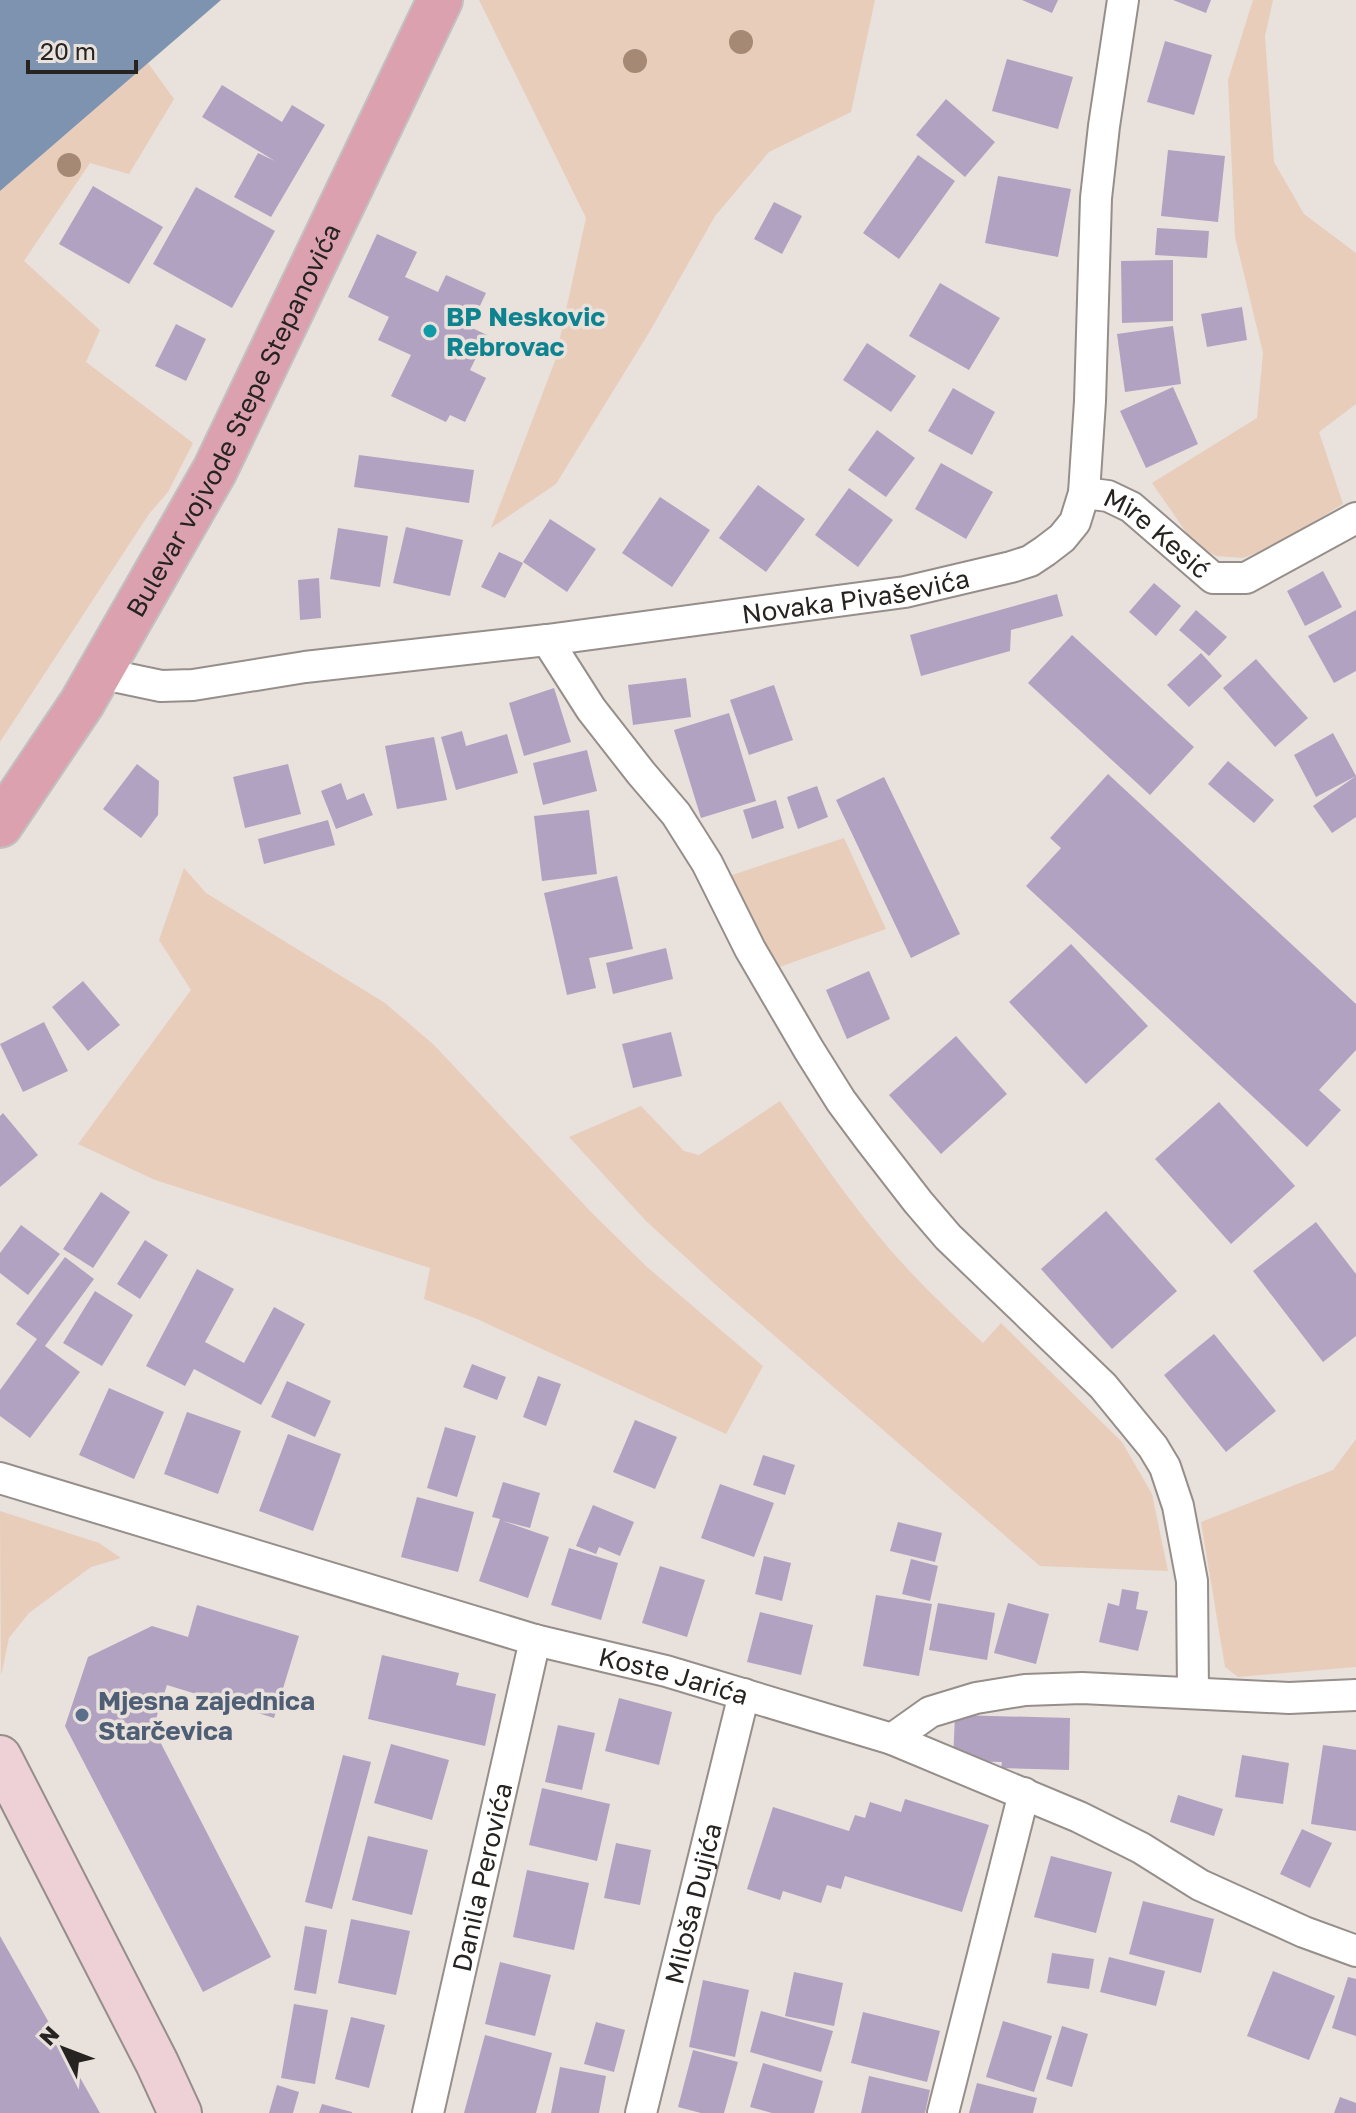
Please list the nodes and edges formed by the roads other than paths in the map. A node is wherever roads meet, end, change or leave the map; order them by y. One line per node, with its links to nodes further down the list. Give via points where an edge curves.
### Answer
1 (440, 0): 6 (main road, Bulevar vojvode Stepe Stepanovića, via 215,470)
2 (1123, 0): 3 (street, Novaka Pivaševića, via 1096,198)
3 (1084, 493): 4 (street, Mire Kesić, via 1131,507 1213,578 1246,578); 5 (street, Novaka Pivaševića, via 1075,522 1062,538 1030,561 1011,567 905,592)
4 (1356, 518)
5 (547, 640): 6 (street, Novaka Pivaševića, via 193,685 161,686); 10 (street, via 591,709 676,814 794,1025 870,1140 948,1237 1103,1386 1153,1447 1178,1506 1192,1581)
6 (99, 673): 7 (main road, Bulevar vojvode Stepe Stepanovića)
7 (0, 825)
8 (0, 1478): 9 (street, Koste Jarića)
9 (535, 1640): 11 (street, Koste Jarića); 18 (street, Danila Perovića)
10 (1193, 1693): 12 (street); 13 (street, via 1025,1690 930,1712)
11 (744, 1694): 13 (street, Koste Jarića); 19 (street, Miloša Dujića)
12 (1356, 1695)
13 (892, 1739): 15 (street)
14 (0, 1757): 17 (street)
15 (1024, 1793): 16 (street, via 1141,1848 1200,1885); 20 (street)
16 (1356, 1951)
17 (180, 2113)
18 (428, 2113)
19 (641, 2113)
20 (943, 2113)

